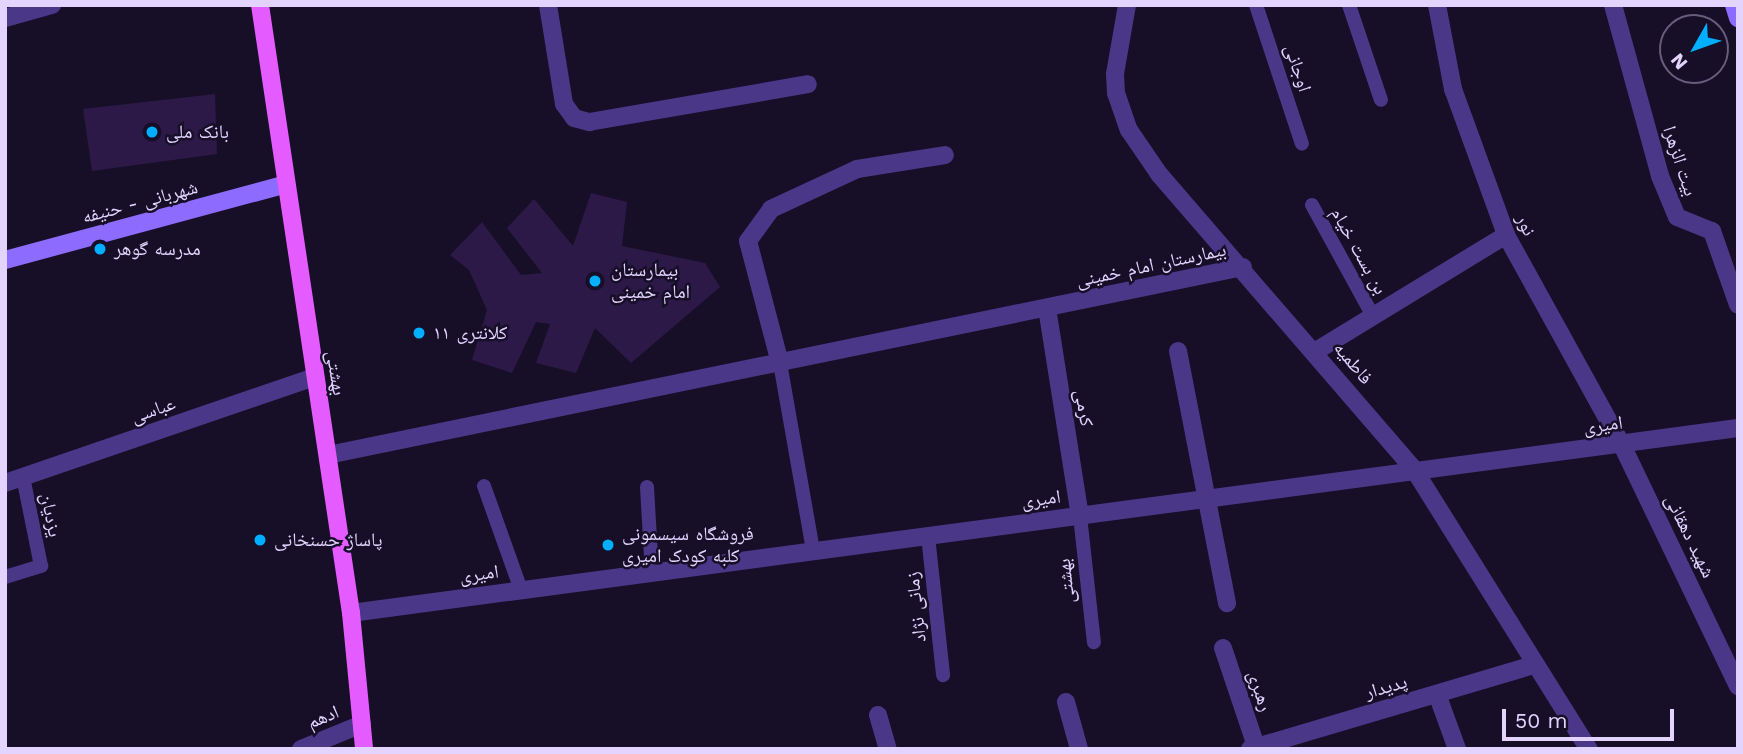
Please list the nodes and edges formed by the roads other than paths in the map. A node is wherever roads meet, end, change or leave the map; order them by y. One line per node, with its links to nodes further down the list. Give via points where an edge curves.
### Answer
1 (52, 5): 10 (street)
2 (260, 5): 16 (main road, بهشتی)
3 (548, 5): 12 (street, via 564,104 574,118 589,122)
4 (1127, 5): 20 (street, فاطمیه, via 1115,74 1116,93 1129,130 1159,174)
5 (1256, 5): 14 (lane, اوجانی)
6 (1349, 5): 13 (lane)
7 (1437, 5): 18 (street, نور, via 1453,89)
8 (1614, 5): 21 (street, بیت الزهرا, via 1660,176 1677,217 1712,231)
9 (1736, 5): 11 (main road)
10 (5, 18)
11 (1738, 18)
12 (808, 85)
13 (1381, 100)
14 (1302, 144)
15 (945, 155): 26 (street, via 857,169 771,209 748,241)
16 (286, 184): 19 (main road, شهربانی - حنیفه); 27 (main road, بهشتی)
17 (1312, 205): 23 (lane, بن بست خیام)
18 (1506, 235): 23 (street); 29 (street, نور)
19 (5, 260)
20 (1243, 267): 22 (street, بیمارستان امام خمینی); 25 (street, فاطمیه)
21 (1738, 305)
22 (1047, 308): 26 (street, بیمارستان امام خمینی); 37 (street, کرمی)
23 (1373, 316): 25 (street)
24 (1178, 351): 36 (street)
25 (1316, 351): 31 (street, فاطمیه)
26 (780, 363): 30 (street, بیمارستان امام خمینی); 39 (lane)
27 (315, 377): 30 (main road, بهشتی); 32 (street, عباسی)
28 (1738, 428): 29 (street, امیری)
29 (1621, 443): 31 (street, امیری); 49 (street, شهید دهقانی)
30 (328, 455): 44 (main road, بهشتی)
31 (1415, 471): 36 (street, امیری); 47 (street, فاطمیه)
32 (23, 477): 33 (street, عباسی); 41 (lane, یزدیان, via 41,566)
33 (5, 483)
34 (484, 486): 42 (lane)
35 (647, 487): 40 (lane)
36 (1210, 498): 37 (street, امیری); 43 (street)
37 (1080, 516): 38 (street, امیری); 45 (lane, بهشتی)
38 (928, 536): 39 (street, امیری); 48 (lane, زمانی نژاد)
39 (813, 551): 40 (street, امیری)
40 (652, 573): 42 (street, امیری)
41 (5, 577)
42 (521, 590): 44 (street, امیری)
43 (1227, 603)
44 (351, 613): 53 (main road, بهشتی)
45 (1094, 642)
46 (1223, 648): 54 (street, رهبری)
47 (1533, 665): 50 (street, پدیدار); 60 (street, فاطمیه)
48 (943, 675)
49 (1738, 687)
50 (1437, 694): 54 (street, پدیدار); 59 (street)
51 (1066, 702): 58 (street)
52 (878, 715): 57 (street)
53 (362, 724): 55 (street, ادهم); 56 (main road, بهشتی)
54 (1254, 748)
55 (301, 749)
56 (365, 749)
57 (887, 749)
58 (1079, 749)
59 (1457, 749)
60 (1589, 749)

